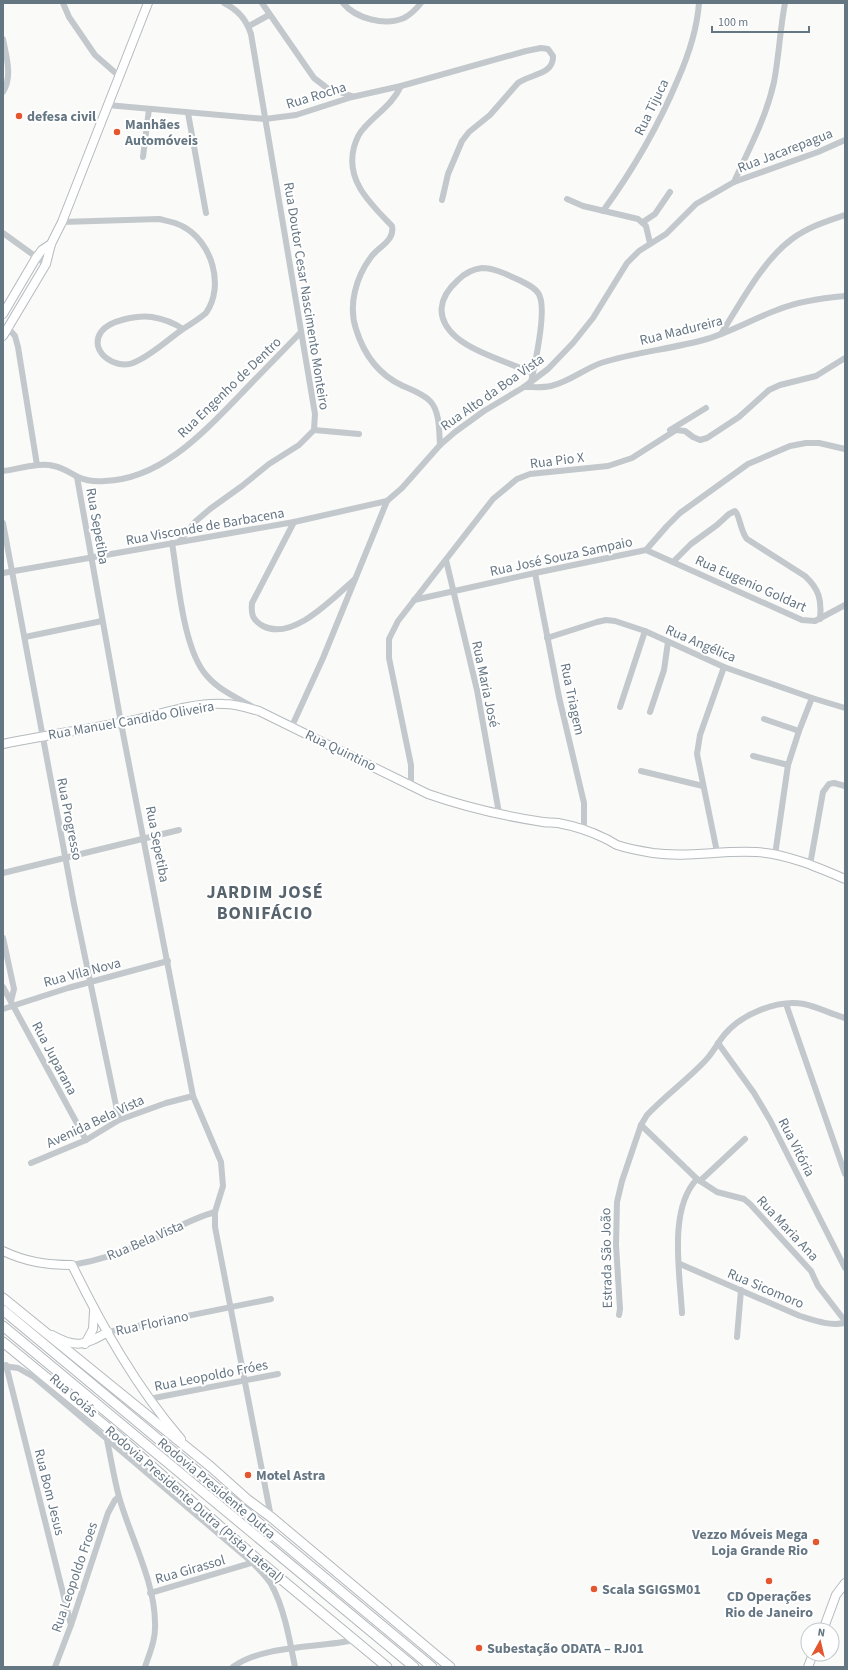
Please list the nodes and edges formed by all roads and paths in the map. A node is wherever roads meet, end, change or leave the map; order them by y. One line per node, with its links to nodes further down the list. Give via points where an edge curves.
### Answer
1 (63, 3): 13 (street, via 69,17 95,55)
2 (148, 3): 13 (main road)
3 (224, 3): 10 (street, via 238,12)
4 (262, 3): 9 (street)
5 (343, 3): 6 (street, via 359,15 375,21 389,21 404,18)
6 (421, 3)
7 (698, 3): 27 (street, Rua Tijuca, via 690,51 672,95 631,172)
8 (785, 3): 23 (street, via 778,59 769,102)
9 (269, 15): 10 (street); 16 (street, via 314,78 328,88)
10 (249, 26): 20 (street, Rua Doutor Cesar Nascimento Monteiro)
11 (3, 39): 12 (street)
12 (4, 52): 15 (street, via 8,75 7,86)
13 (119, 76): 17 (main road)
14 (401, 86): 16 (street, Rua Rocha); 26 (street, Rua Rocha, via 526,51 548,49 553,56 552,66 518,83 490,115 469,132 457,150); 53 (street, via 390,104 358,136 352,156 355,180 373,207 392,226 393,231 388,241 378,249 363,269 354,298 353,315 355,329 363,348 381,373 431,402 439,427)
15 (3, 92)
16 (352, 97): 20 (street, Rua Rocha, via 303,114)
17 (107, 105): 18 (street, Rua Rocha); 30 (main road)
18 (149, 109): 19 (street, Rua Rocha); 22 (street)
19 (188, 113): 20 (street, Rua Rocha); 28 (street)
20 (265, 119): 42 (street, Rua Doutor Cesar Nascimento Monteiro)
21 (845, 140): 23 (street, Rua Jacarepagua)
22 (143, 157)
23 (734, 182): 33 (street, Rua Alto da Boa Vista, via 696,204 666,234)
24 (670, 192): 31 (street, via 656,214)
25 (567, 199): 27 (street)
26 (442, 200)
27 (603, 211): 31 (street)
28 (206, 212)
29 (845, 215): 43 (street, via 814,226 780,249)
30 (62, 222): 34 (main road); 41 (street, via 159,219 183,226 196,236 208,251 213,267 215,294 206,313)
31 (643, 222): 33 (street)
32 (3, 233): 35 (street)
33 (650, 243): 47 (street, Rua Alto da Boa Vista, via 627,263 593,318 573,343 548,369)
34 (51, 244): 35 (main road); 36 (main road)
35 (36, 258): 36 (street); 38 (main road)
36 (46, 264): 40 (main road)
37 (845, 296): 43 (street, Rua Madureira, via 823,298 777,310)
38 (3, 314)
39 (3, 320): 40 (main road)
40 (8, 328): 44 (main road); 55 (street, via 15,336 18,347)
41 (184, 329): 41 (street, via 156,349 132,363 123,365 114,363 101,353 98,346 101,331 117,321 150,317 173,322)
42 (301, 332): 50 (street, Rua Doutor Cesar Nascimento Monteiro, via 315,414); 57 (street, Rua Engenho de Dentro, via 201,433 162,463 140,474 116,480 94,481)
43 (721, 334): 48 (street, Rua Madureira, via 682,346 614,359 587,368 552,386)
44 (3, 336)
45 (845, 358): 52 (street, Rua Pio X, via 816,376 769,390 739,417 707,438 696,439 685,430 676,430)
46 (533, 373): 46 (street, via 470,346 448,329 442,318 443,299 449,288 473,270 488,268 507,274 537,292 541,306 539,342); 47 (street)
47 (531, 382): 48 (street, Rua Alto da Boa Vista)
48 (524, 388): 53 (street, Rua Alto da Boa Vista, via 484,411)
49 (706, 408): 52 (street, via 671,429)
50 (314, 430): 51 (street); 61 (street, Rua Doutor Cesar Nascimento Monteiro, via 299,446 269,464 210,509)
51 (359, 434)
52 (663, 439): 65 (street, Rua Pio X, via 632,458 608,466 543,472 518,479 493,500)
53 (440, 445): 58 (street, Rua Alto da Boa Vista)
54 (845, 449): 63 (street, Rua José Souza Sampaio, via 806,443 790,446 748,464 680,513)
55 (37, 466): 56 (street, Rua Engenho de Dentro); 57 (street, Rua Engenho de Dentro, via 61,468)
56 (3, 471)
57 (77, 477): 64 (street, Rua Sepetiba)
58 (387, 501): 59 (street, Rua Visconde de Barbacena); 70 (street, Rua Alto da Boa Vista)
59 (294, 522): 61 (street, Rua Visconde de Barbacena); 70 (street, via 252,603 253,619 274,629 299,624)
60 (3, 523): 67 (street, Rua Progresso)
61 (179, 542): 62 (street, Rua Visconde de Barbacena)
62 (172, 544): 64 (street, Rua Visconde de Barbacena); 84 (street, Rua Quintino, via 185,628 198,666 222,689)
63 (646, 550): 66 (street, Rua Eugenio Goldart); 69 (street, Rua José Souza Sampaio)
64 (91, 558): 67 (street, Rua Visconde de Barbacena); 75 (street, Rua Sepetiba)
65 (446, 560): 71 (street, Rua Maria José); 72 (street, Rua Pio X)
66 (673, 562): 74 (street, Rua Eugenio Goldart, via 802,620); 74 (street, Rua Eugenio Goldart, via 691,544 735,511 738,513 742,533 747,539 813,583 820,602)
67 (12, 572): 68 (street, Rua Visconde de Barbacena); 77 (street, Rua Progresso)
68 (3, 573)
69 (535, 573): 71 (street, Rua José Souza Sampaio); 78 (street, Rua Triagem)
70 (356, 578): 88 (street, Rua Alto da Boa Vista)
71 (453, 591): 72 (street, Rua José Souza Sampaio); 98 (street, Rua Maria José, via 477,690)
72 (414, 600): 95 (street, Rua Pio X, via 392,630 389,639 389,658 411,765)
73 (845, 605): 74 (street, Rua Eugenio Goldart)
74 (820, 619)
75 (102, 621): 77 (street); 87 (street, Rua Sepetiba)
76 (645, 631): 78 (street, Rua Angélica, via 615,620 606,620); 79 (street, Rua Angélica); 82 (street)
77 (25, 636): 90 (street, Rua Progresso)
78 (548, 638): 100 (street, Rua Triagem, via 584,803)
79 (668, 642): 80 (street, Rua Angélica); 85 (street, via 664,670)
80 (724, 667): 81 (street, Rua Angélica); 96 (street, via 698,744 698,763)
81 (812, 698): 83 (street, Rua Angélica); 89 (street)
82 (620, 707)
83 (845, 708)
84 (260, 711): 87 (main road, Rua Manuel Candido Oliveira, via 241,706 207,704); 88 (main road, Rua Quintino)
85 (650, 712)
86 (764, 719): 89 (street)
87 (121, 723): 90 (main road, Rua Manuel Candido Oliveira); 101 (street, Rua Sepetiba)
88 (292, 726): 95 (main road, Rua Quintino)
89 (799, 731): 93 (street)
90 (42, 736): 91 (main road, Rua Manuel Candido Oliveira); 104 (street, Rua Progresso)
91 (3, 744)
92 (753, 756): 93 (street)
93 (788, 765): 103 (street)
94 (641, 771): 96 (street)
95 (411, 785): 98 (main road, Rua Quintino, via 451,802)
96 (703, 786): 102 (street)
97 (845, 786): 105 (street, via 829,784 823,792)
98 (499, 813): 100 (main road, Rua Quintino)
99 (178, 830): 101 (street)
100 (584, 830): 102 (main road, Rua Quintino, via 616,845 632,849 687,856)
101 (144, 838): 104 (street); 109 (street, Rua Sepetiba)
102 (717, 852): 103 (main road, Rua Quintino)
103 (775, 854): 105 (main road, Rua Quintino)
104 (65, 857): 106 (street); 110 (street, Rua Progresso)
105 (810, 865): 107 (main road, Rua Quintino)
106 (3, 873)
107 (845, 879)
108 (3, 938): 112 (street, via 14,989)
109 (168, 961): 110 (street, Rua Vila Nova); 117 (street, Rua Sepetiba)
110 (90, 982): 112 (street, Rua Vila Nova); 118 (street, Rua Progresso)
111 (3, 987): 112 (street, Rua Juparana)
112 (12, 1003): 114 (street, Rua Vila Nova); 121 (street, Rua Juparana)
113 (786, 1004): 115 (street, Estrada São João, via 803,1004); 116 (street, Estrada São João, via 744,1016); 123 (street)
114 (3, 1009)
115 (845, 1018)
116 (718, 1043): 119 (street, Estrada São João, via 706,1060 647,1115); 129 (street, Rua Vitória, via 770,1120)
117 (193, 1096): 118 (street, Avenida Bela Vista); 125 (street, Rua Sepetiba, via 221,1162 223,1186)
118 (119, 1120): 121 (street, Avenida Bela Vista)
119 (641, 1125): 124 (street, Rua Maria Ana); 137 (street, Estrada São João, via 617,1202)
120 (745, 1139): 124 (street)
121 (86, 1140): 122 (street, Avenida Bela Vista)
122 (31, 1163)
123 (845, 1174)
124 (698, 1180): 127 (street, via 689,1187 681,1207 678,1241); 138 (street, Rua Maria Ana, via 717,1192 744,1199 750,1204 811,1271 818,1286)
125 (215, 1212): 128 (street, Rua Bela Vista, via 195,1218 127,1251); 133 (street, via 215,1227)
126 (3, 1250): 128 (main road, via 37,1263)
127 (680, 1264): 130 (street, Rua Sicomoro); 136 (street)
128 (72, 1265): 134 (main road)
129 (845, 1268)
130 (741, 1290): 138 (street, Rua Sicomoro, via 821,1323); 142 (street)
131 (3, 1298): 140 (highway)
132 (271, 1299): 133 (street, Rua Floriano)
133 (232, 1306): 141 (street, Rua Floriano); 147 (street)
134 (93, 1308): 141 (main road); 144 (main road, via 93,1329)
135 (3, 1310): 149 (highway, Rodovia Presidente Dutra)
136 (682, 1313)
137 (619, 1316)
138 (845, 1322)
139 (3, 1326): 167 (highway, Rodovia Presidente Dutra)
140 (38, 1326): 144 (main road, via 65,1341); 151 (highway)
141 (108, 1332): 144 (main road, Rua Floriano); 148 (main road)
142 (737, 1337)
143 (3, 1342): 155 (highway, Rodovia Presidente Dutra (Pista Lateral), via 120,1438)
144 (85, 1344)
145 (5, 1366): 150 (street, Rua Goiás, via 18,1368 34,1377); 159 (street, Rua Bom Jesus)
146 (278, 1374): 147 (street, Rua Leopoldo Fróes)
147 (245, 1381): 148 (street, Rua Leopoldo Fróes); 154 (street)
148 (149, 1399): 151 (main road)
149 (127, 1412): 153 (highway); 168 (highway, Rodovia Presidente Dutra)
150 (107, 1440): 152 (street); 155 (street, Rua Goiás)
151 (192, 1452): 153 (highway)
152 (119, 1497): 157 (street); 159 (street, Rua Leopoldo Froes, via 108,1513)
153 (248, 1500): 154 (highway)
154 (271, 1517): 169 (highway)
155 (255, 1561): 157 (street, Rua Girassol); 160 (highway, Rodovia Presidente Dutra (Pista Lateral)); 161 (street, Rua Goiás, via 275,1592)
156 (845, 1583): 158 (main road, via 836,1595)
157 (150, 1593): 163 (street, via 155,1633)
158 (826, 1622)
159 (71, 1625): 162 (street, Rua Leopoldo Froes)
160 (354, 1640): 161 (street); 166 (highway, Rodovia Presidente Dutra (Pista Lateral))
161 (292, 1649): 164 (street, via 251,1657); 165 (street, Rua Goiás)
162 (55, 1667)
163 (145, 1667)
164 (233, 1667)
165 (295, 1667)
166 (387, 1667)
167 (414, 1667)
168 (432, 1667)
169 (450, 1667)

